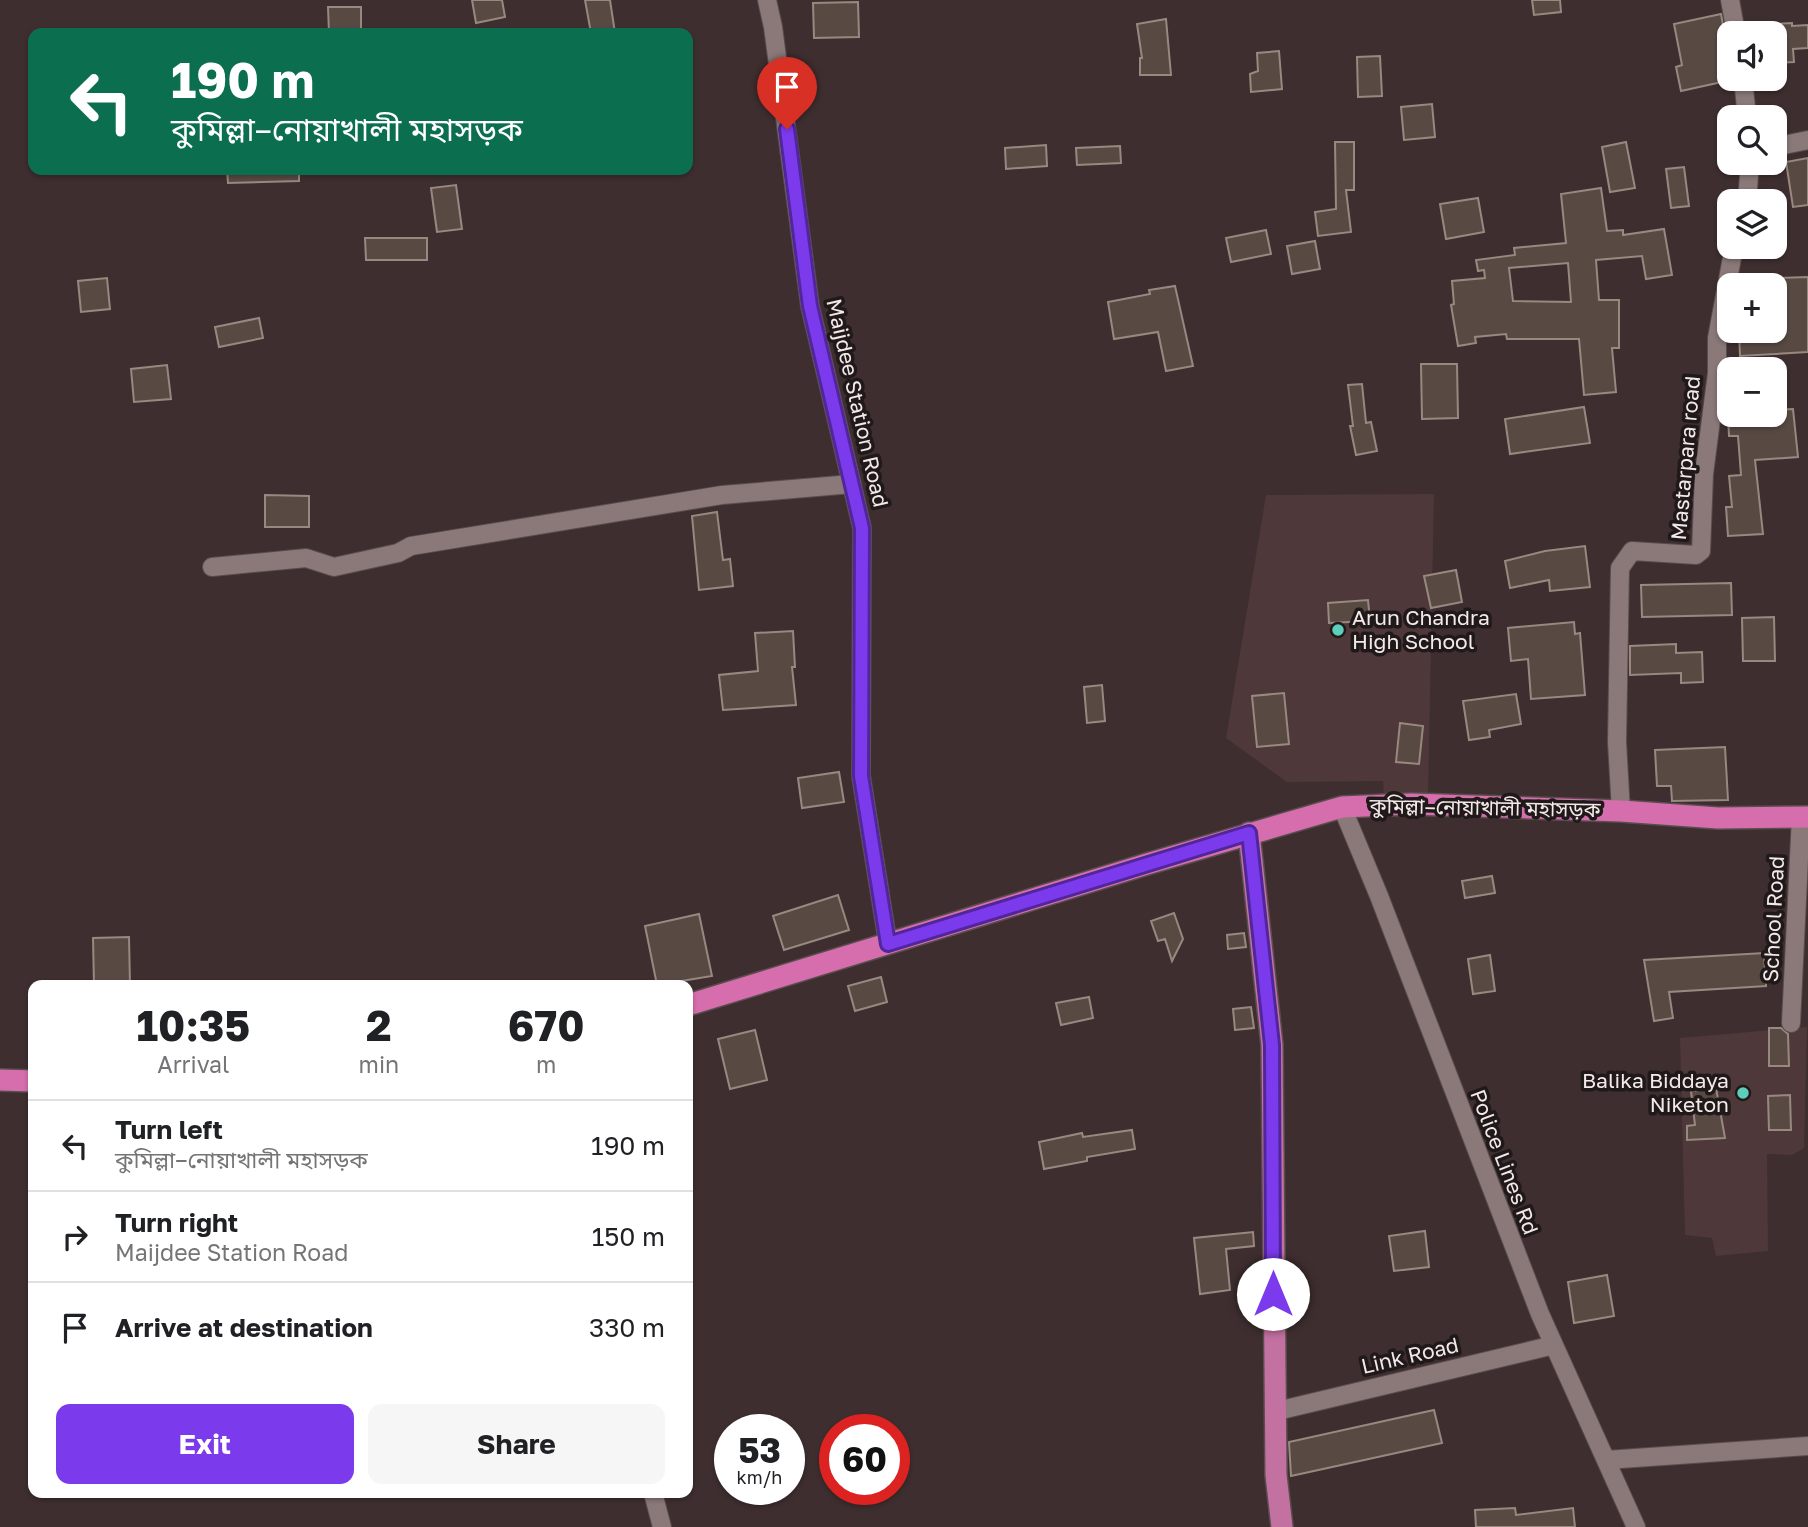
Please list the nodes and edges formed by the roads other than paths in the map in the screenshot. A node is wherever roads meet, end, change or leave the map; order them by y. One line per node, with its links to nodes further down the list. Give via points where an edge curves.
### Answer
1 (767, 0): 7 (street, Maijdee Station Road, via 810,306)
2 (1730, 0): 3 (street)
3 (1734, 21)
4 (1808, 140): 5 (street)
5 (1787, 144)
6 (1732, 259): 10 (street, Mastarpara road, via 1717,338 1701,551 1696,555 1632,551 1620,568)
7 (852, 484): 8 (street, via 722,495 411,546 334,567 306,558); 13 (street, Maijdee Station Road, via 862,528 861,776)
8 (212, 567)
9 (1342, 807): 10 (highway, কুমিল্লা–নোয়াখালী মহাসড়ক, via 1411,804); 12 (highway, কুমিল্লা–নোয়াখালী মহাসড়ক); 18 (street, Police Lines Rd)
10 (1620, 811): 11 (highway, কুমিল্লা–নোয়াখালী মহাসড়ক, via 1718,818)
11 (1805, 817): 15 (street, School Road)
12 (1249, 833): 13 (highway, কুমিল্লা–নোয়াখালী মহাসড়ক); 19 (main road, via 1272,1045)
13 (888, 944): 14 (highway, কুমিল্লা–নোয়াখালী মহাসড়ক)
14 (693, 1003)
15 (1791, 1023)
16 (0, 1080): 17 (highway)
17 (28, 1081)
18 (1554, 1345): 19 (street, Link Road); 21 (street, Police Lines Rd)
19 (1277, 1411): 24 (main road, via 1276,1475)
20 (1808, 1447): 21 (street)
21 (1606, 1460): 25 (street, Police Lines Rd)
22 (654, 1498): 23 (street)
23 (662, 1527)
24 (1282, 1527)
25 (1636, 1527)

